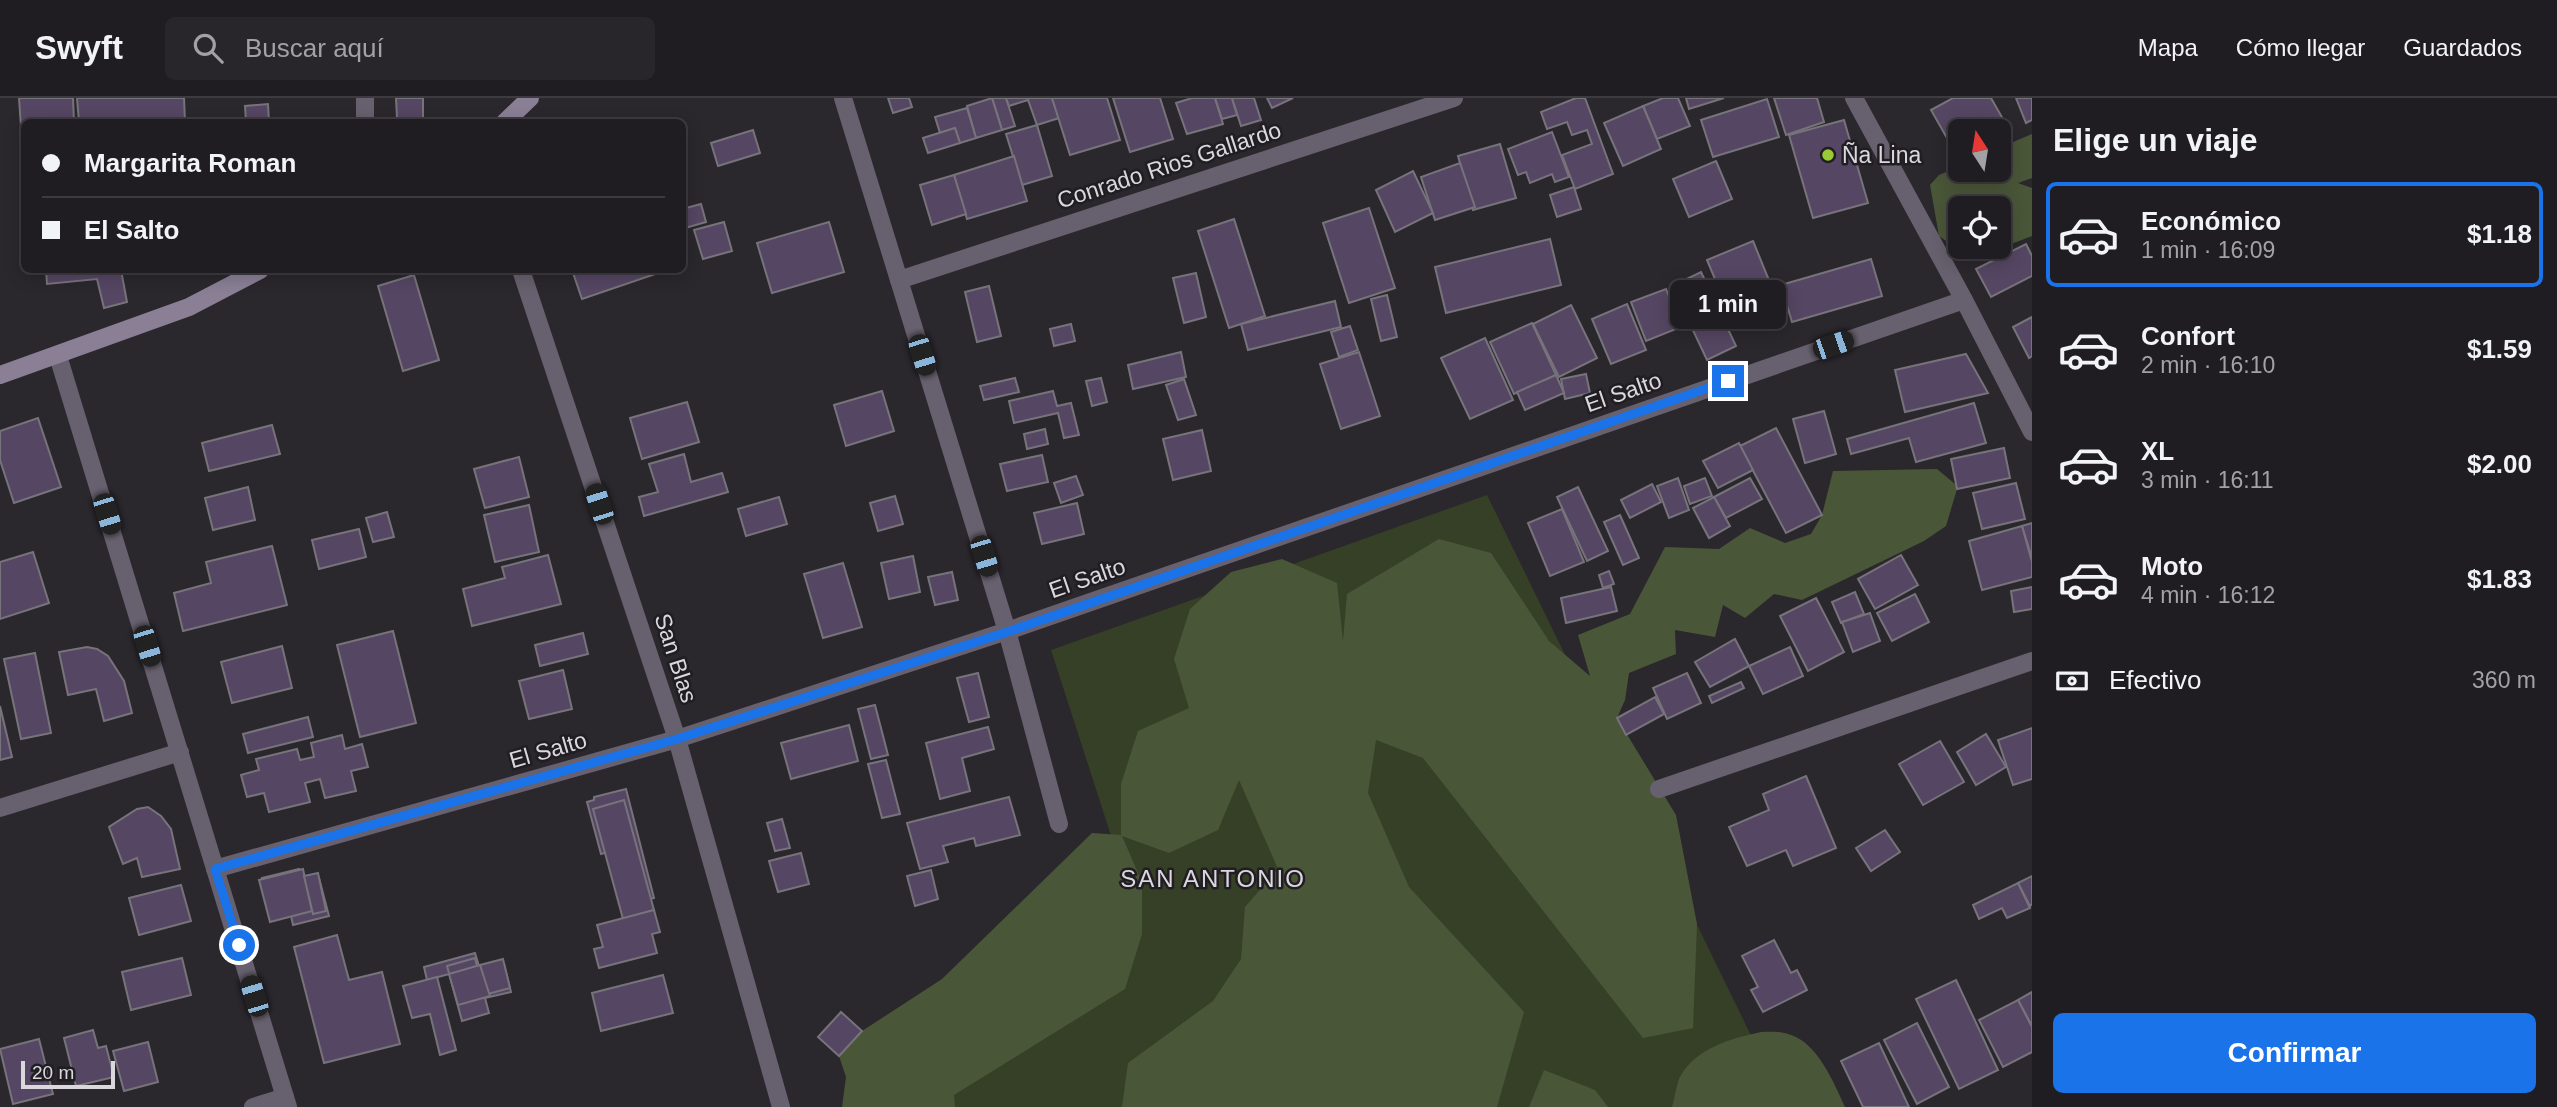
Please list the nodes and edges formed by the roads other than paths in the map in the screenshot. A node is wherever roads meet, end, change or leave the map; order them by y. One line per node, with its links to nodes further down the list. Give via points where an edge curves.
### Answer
1 (365, 98): 6 (street)
2 (530, 98): 7 (main road)
3 (843, 98): 10 (street)
4 (1454, 98): 10 (street, Conrado Rios Gallardo)
5 (1854, 98): 11 (street)
6 (365, 119)
7 (508, 119)
8 (254, 273): 12 (main road, via 189,307)
9 (522, 273): 17 (street, San Blas)
10 (899, 279): 15 (street)
11 (1964, 299): 14 (street); 15 (street, El Salto)
12 (58, 356): 13 (main road); 18 (street)
13 (0, 375)
14 (2032, 432)
15 (1007, 632): 17 (street, El Salto); 21 (street)
16 (2032, 661): 19 (street)
17 (677, 739): 22 (street, El Salto); 25 (street, San Blas)
18 (180, 752): 20 (street); 22 (street)
19 (1659, 789)
20 (0, 808)
21 (1059, 824)
22 (215, 869): 23 (street)
23 (287, 1102): 24 (street)
24 (253, 1107)
25 (781, 1107)

